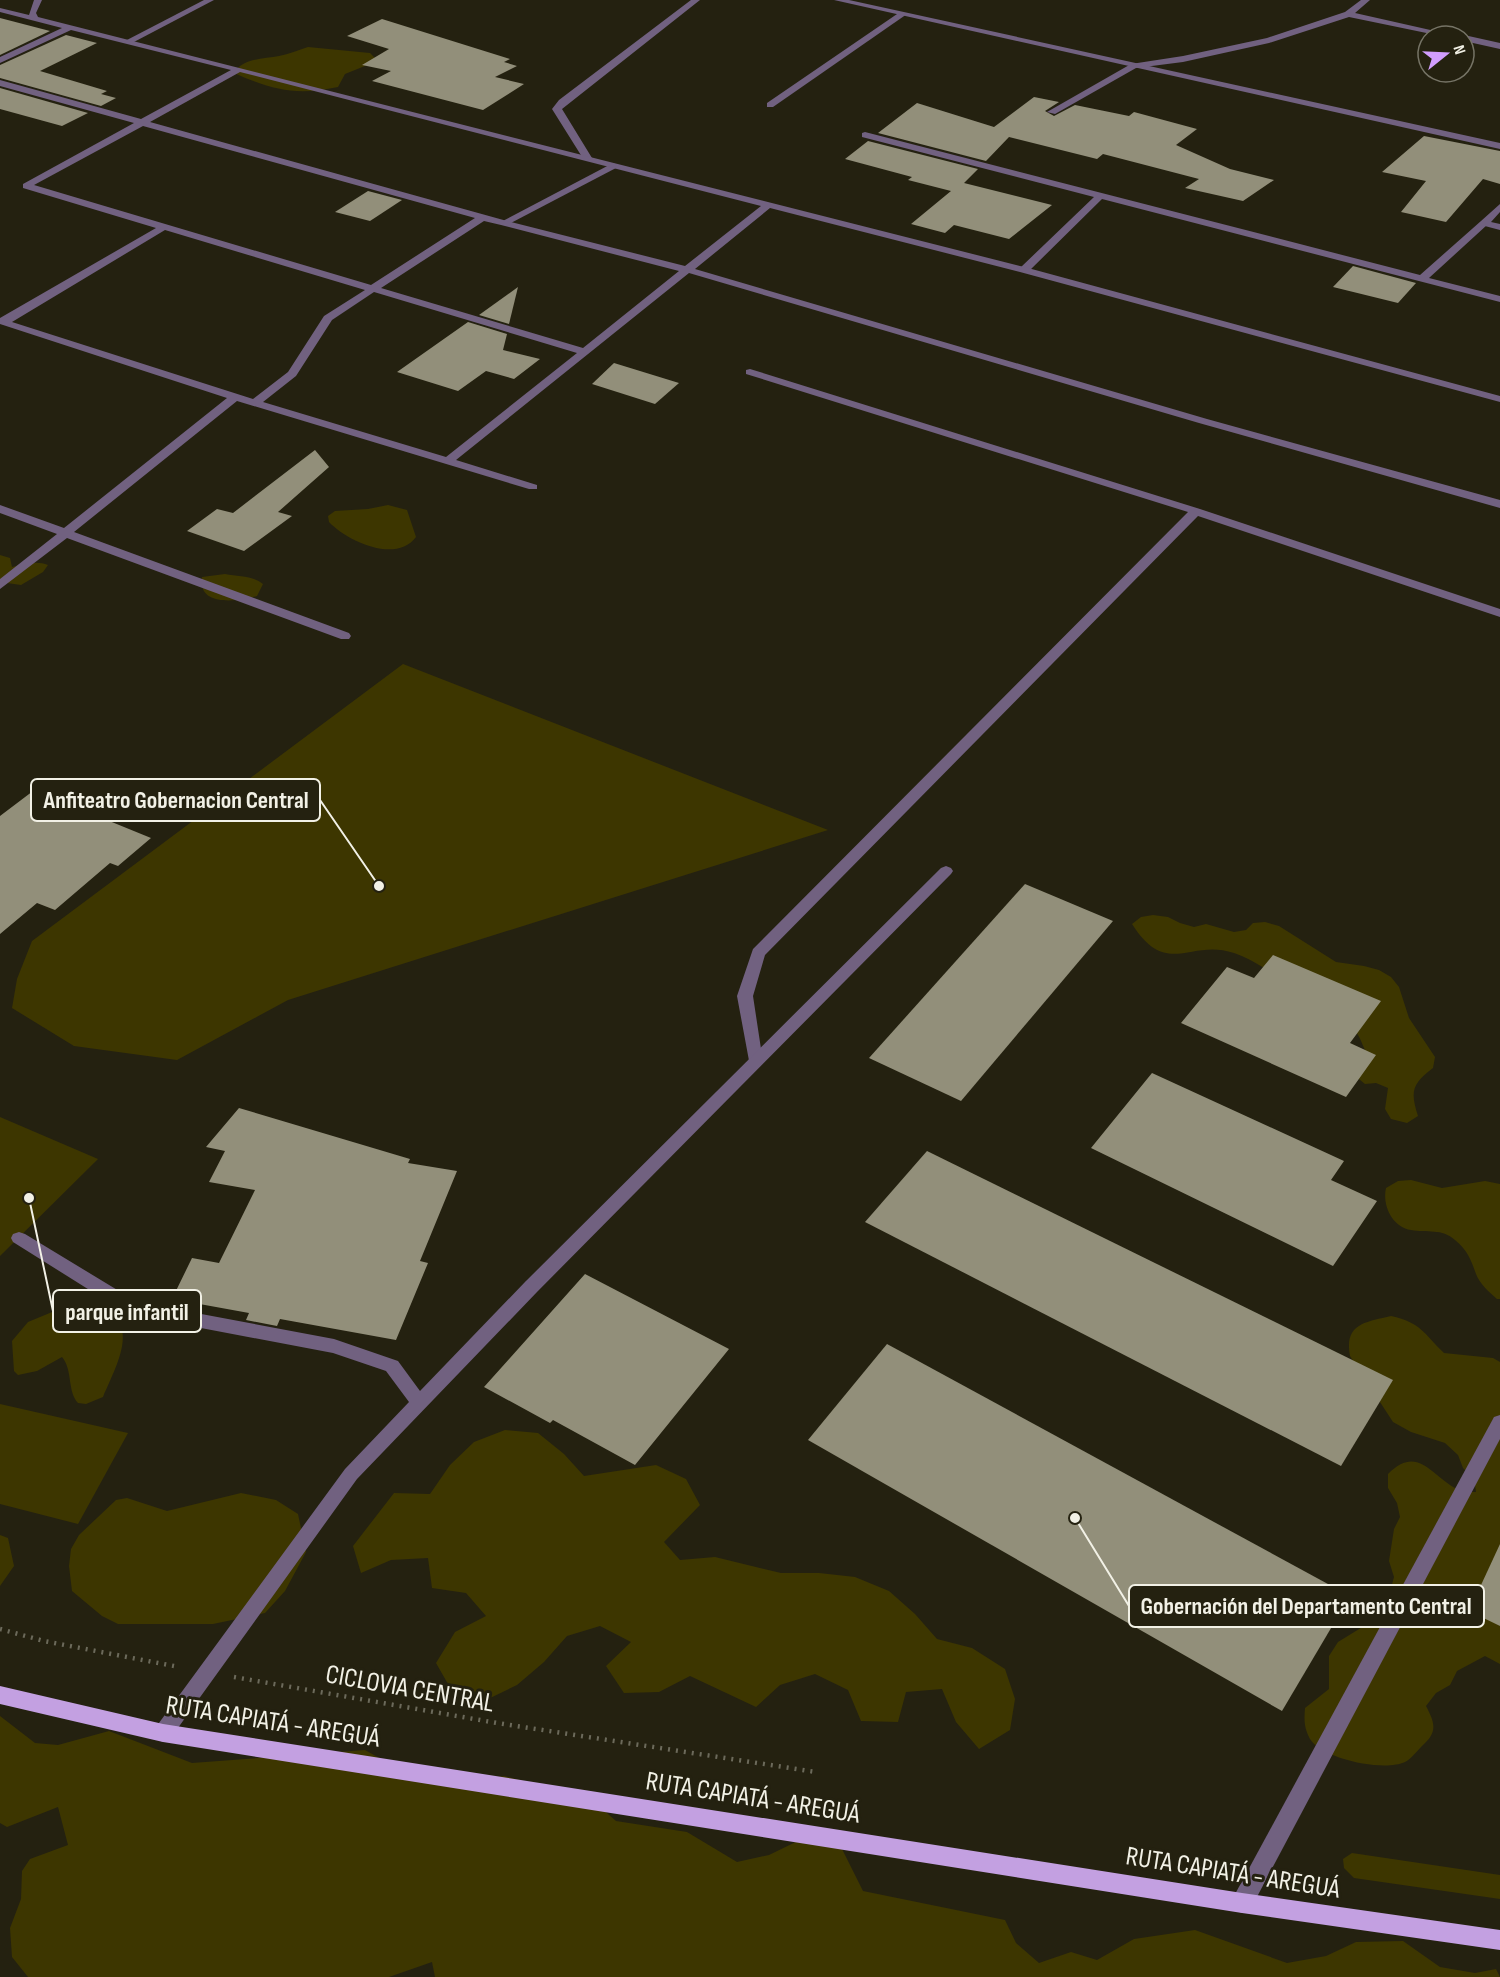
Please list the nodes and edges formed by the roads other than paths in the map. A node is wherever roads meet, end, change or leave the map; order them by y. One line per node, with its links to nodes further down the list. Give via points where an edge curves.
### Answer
1 (38, 0): 9 (street, via 32,13)
2 (210, 0): 12 (street)
3 (696, 0): 24 (street, via 557,109)
4 (838, 0): 7 (street)
5 (1366, 0): 8 (street)
6 (0, 10): 9 (street)
7 (903, 14): 16 (street); 19 (street)
8 (1348, 14): 11 (street); 16 (street, via 1230,49)
9 (35, 19): 10 (street)
10 (69, 28): 12 (street); 15 (street)
11 (1416, 28)
12 (129, 41): 17 (street)
13 (1476, 41): 14 (street)
14 (1500, 46)
15 (0, 60)
16 (1134, 66): 20 (street); 23 (street)
17 (239, 69): 21 (street); 24 (street)
18 (0, 83): 21 (street)
19 (770, 105)
20 (1052, 112)
21 (141, 123): 29 (street); 32 (street, via 26,186)
22 (865, 135): 26 (street)
23 (1500, 146)
24 (586, 158): 25 (street)
25 (613, 166): 27 (street); 30 (street)
26 (1101, 195): 35 (street); 36 (street)
27 (768, 205): 34 (street); 35 (street)
28 (1500, 207): 31 (street)
29 (483, 218): 30 (street); 37 (street)
30 (504, 223): 34 (street)
31 (1485, 223): 33 (street); 36 (street)
32 (164, 227): 37 (street); 39 (street)
33 (1500, 227)
34 (688, 270): 40 (street); 47 (street)
35 (1024, 270): 43 (street)
36 (1422, 279): 38 (street)
37 (374, 289): 40 (street); 44 (street, via 328,318 292,374)
38 (1500, 299)
39 (2, 322): 42 (street)
40 (586, 352): 45 (street)
41 (750, 372): 49 (street)
42 (235, 397): 44 (street); 50 (street)
43 (1500, 399)
44 (255, 403): 45 (street)
45 (448, 461): 46 (street)
46 (533, 487)
47 (1500, 504)
48 (0, 509): 50 (street)
49 (1196, 511): 52 (street); 55 (street, via 758,953 744,996)
50 (67, 534): 51 (street); 53 (street)
51 (0, 585)
52 (1500, 613)
53 (345, 636)
54 (946, 871): 55 (street)
55 (755, 1062): 57 (street)
56 (19, 1238): 57 (street, via 113,1296 180,1317 334,1346 392,1366)
57 (419, 1403): 60 (street, via 351,1474)
58 (1500, 1422): 61 (street)
59 (0, 1695): 60 (main road, RUTA CAPIATÁ - AREGUÁ)
60 (163, 1733): 61 (main road, RUTA CAPIATÁ - AREGUÁ)
61 (1242, 1903): 62 (main road, RUTA CAPIATÁ - AREGUÁ)
62 (1500, 1940)

